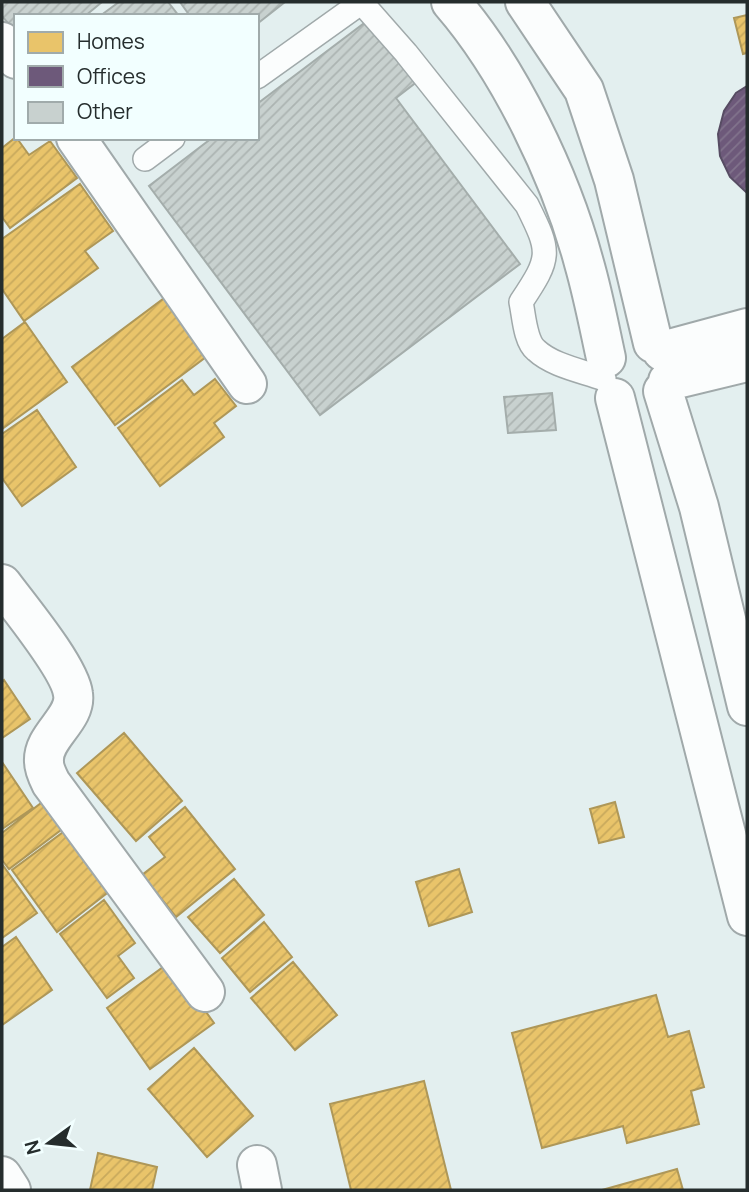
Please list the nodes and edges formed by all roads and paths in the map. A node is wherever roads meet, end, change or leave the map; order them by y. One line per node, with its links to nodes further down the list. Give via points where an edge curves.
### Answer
1 (361, 2): 6 (lane); 13 (lane, via 519,194 537,224 546,257 521,302 534,349)
2 (451, 2): 13 (street, via 505,75 555,178 584,262)
3 (525, 2): 12 (street, via 584,90 614,180)
4 (2, 42): 5 (street)
5 (14, 57)
6 (259, 76)
7 (77, 140): 14 (street)
8 (170, 140): 9 (lane)
9 (145, 159)
10 (747, 328): 12 (street)
11 (747, 362): 12 (street)
12 (662, 366): 13 (street, via 656,398 646,404 635,405); 13 (street, via 643,339 621,342); 16 (street)
13 (608, 378): 17 (street)
14 (247, 384)
15 (2, 584): 18 (street, via 66,672 74,695 70,711 44,755 51,783)
16 (747, 706)
17 (747, 916)
18 (205, 992)
19 (2, 1177): 20 (street)
20 (11, 1190)

